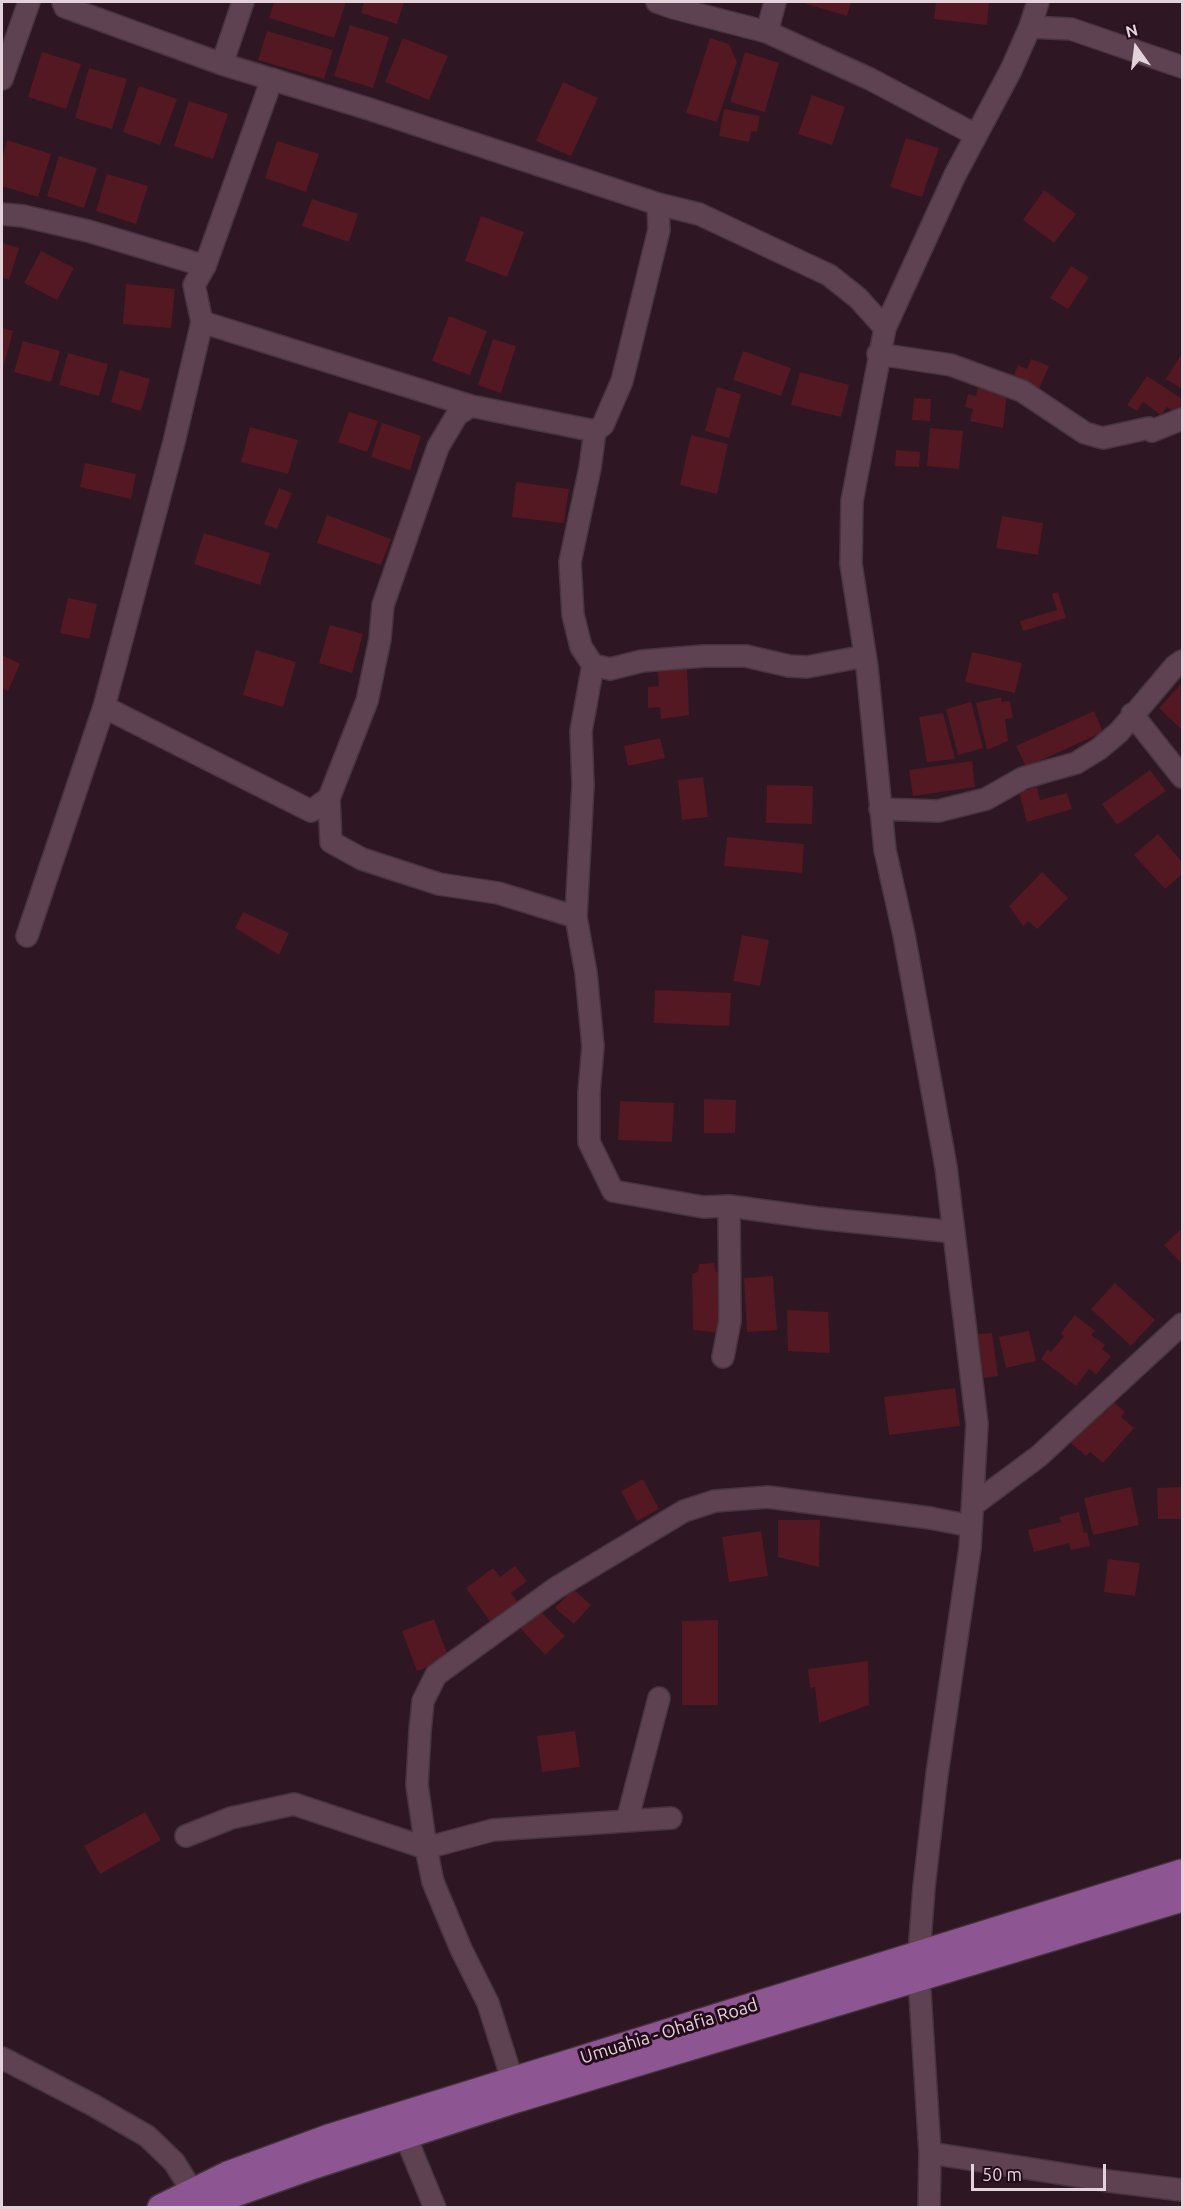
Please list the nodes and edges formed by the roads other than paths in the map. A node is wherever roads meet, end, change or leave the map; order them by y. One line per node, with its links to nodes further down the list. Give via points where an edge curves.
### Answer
1 (29, 2): 11 (street)
2 (243, 2): 9 (street)
3 (657, 2): 8 (street)
4 (775, 2): 8 (street)
5 (1038, 2): 7 (street)
6 (65, 3): 9 (street)
7 (1030, 27): 10 (street, via 1071,29); 13 (street)
8 (767, 32): 13 (street, via 870,79)
9 (222, 64): 12 (street)
10 (1182, 67)
11 (2, 79)
12 (272, 79): 14 (street); 16 (street)
13 (976, 135): 18 (street)
14 (658, 204): 18 (street, via 699,214 829,275 858,298); 22 (street, via 659,230 622,381 603,425)
15 (2, 214): 16 (street, via 88,231)
16 (205, 266): 17 (street, via 194,285)
17 (202, 321): 20 (street); 26 (street)
18 (885, 328): 19 (street)
19 (878, 354): 21 (street, via 951,365 1022,391 1085,433 1103,438 1152,431); 23 (street, via 852,501 851,564)
20 (471, 405): 22 (street); 29 (street, via 458,415 438,447 383,605 367,701)
21 (1182, 419)
22 (595, 430): 25 (street, via 570,562 573,615 580,647)
23 (865, 656): 25 (street, via 807,667 746,656 642,661 610,669); 30 (street)
24 (1182, 661): 27 (street)
25 (593, 665): 31 (street, via 580,731 583,785)
26 (104, 707): 29 (street, via 311,811); 32 (street)
27 (1132, 714): 28 (street); 30 (street, via 1119,732 1076,763 1023,778 986,799 938,811)
28 (1182, 777)
29 (328, 798): 31 (street, via 331,842 362,859 439,884 498,893)
30 (880, 809): 34 (street, via 946,1167)
31 (576, 917): 33 (street, via 593,1046 589,1142 613,1191 704,1207)
32 (27, 936)
33 (729, 1206): 34 (street); 36 (street, via 730,1321)
34 (954, 1232): 37 (street, via 977,1424)
35 (1182, 1324): 37 (street)
36 (723, 1357)
37 (972, 1516): 42 (street, via 930,1518 768,1497 715,1501 684,1511 556,1588 436,1675 423,1701 420,1731 417,1785); 45 (street, via 937,1774)
38 (659, 1698): 40 (street)
39 (670, 1818): 40 (street)
40 (627, 1821): 42 (street, via 493,1830)
41 (186, 1836): 42 (street, via 231,1818 294,1804)
42 (426, 1848): 47 (street, via 433,1882 488,2003)
43 (1182, 1873): 45 (main road, Umuahia - Ohafia Road)
44 (1182, 1898): 45 (main road, Umuahia - Ohafia Road)
45 (919, 1966): 47 (main road, Umuahia - Ohafia Road); 48 (main road, Umuahia - Ohafia Road); 49 (street)
46 (2, 2058): 51 (street, via 147,2136 174,2162)
47 (512, 2079): 51 (main road, Umuahia - Ohafia Road, via 328,2138 228,2175)
48 (405, 2135): 51 (main road, Umuahia - Ohafia Road, via 232,2194); 53 (street)
49 (930, 2152): 50 (street); 54 (street)
50 (1182, 2190)
51 (197, 2200): 52 (main road, Umuahia - Ohafia Road)
52 (161, 2208)
53 (435, 2208)
54 (929, 2208)

